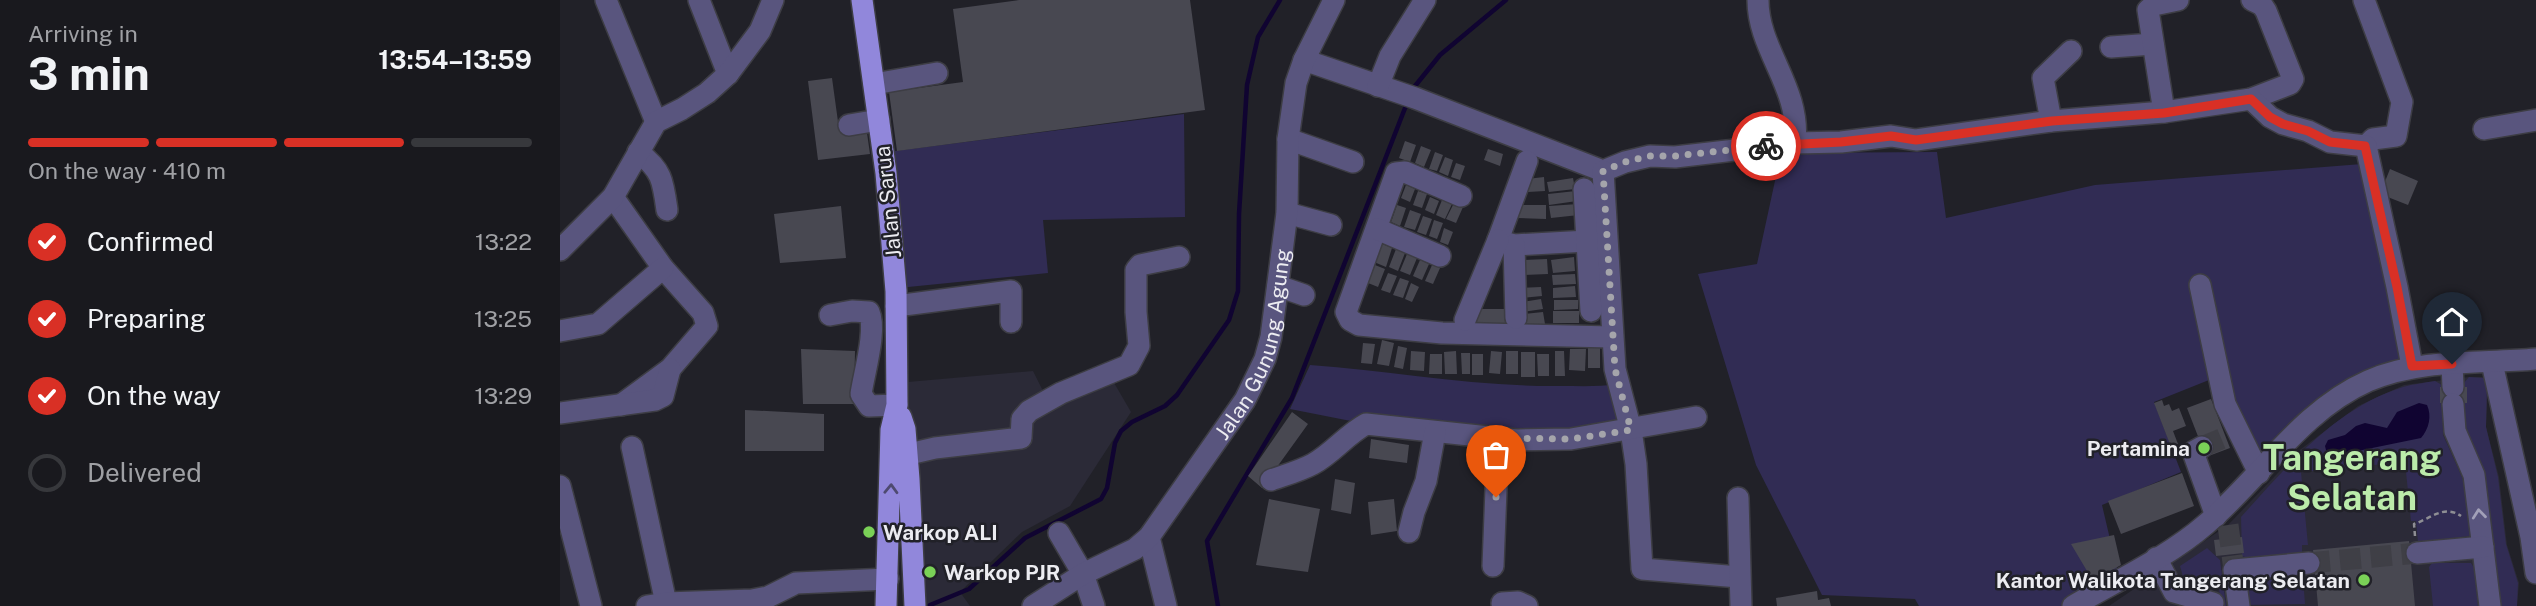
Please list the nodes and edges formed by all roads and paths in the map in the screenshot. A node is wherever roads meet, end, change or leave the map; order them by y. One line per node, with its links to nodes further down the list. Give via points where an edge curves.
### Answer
1 (606, 0): 24 (street)
2 (699, 0): 16 (street)
3 (773, 0): 16 (street, via 760,31)
4 (862, 0): 17 (main road, Jalan Sarua)
5 (1334, 0): 14 (street, Jalan Gunung Agung)
6 (1425, 0): 18 (street, via 1390,56)
7 (1758, 0): 28 (street, via 1766,35 1791,97)
8 (2178, 0): 11 (street, via 2149,9)
9 (2252, 0): 19 (street, via 2266,11 2293,79)
10 (2364, 0): 29 (street, via 2403,102 2396,136 2373,139)
11 (2153, 44): 12 (street); 20 (street)
12 (2111, 47)
13 (2071, 51): 23 (street, via 2043,78)
14 (1304, 60): 18 (street); 27 (street, Jalan Gunung Agung)
15 (937, 73): 17 (street)
16 (728, 74): 24 (street, via 707,93)
17 (874, 84): 21 (main road, Jalan Sarua)
18 (1378, 86): 33 (street)
19 (2251, 99): 20 (street); 29 (street, via 2283,124 2330,142)
20 (2164, 113): 23 (street)
21 (879, 120): 25 (street); 50 (main road, Jalan Sarua)
22 (2536, 120): 26 (street)
23 (2052, 121): 28 (street, via 1916,140 1891,136)
24 (656, 122): 30 (street)
25 (849, 125)
26 (2484, 129)
27 (1288, 139): 32 (street); 38 (street, Jalan Gunung Agung)
28 (1795, 143): 33 (street, via 1650,156)
29 (2365, 146): 61 (street)
30 (638, 152): 36 (street); 37 (street, via 658,170)
31 (1527, 161): 42 (street)
32 (1353, 162)
33 (1603, 171): 41 (street)
34 (1584, 189): 41 (street)
35 (1461, 196): 40 (street, via 1405,172 1396,173)
36 (613, 198): 43 (street); 46 (street)
37 (667, 210)
38 (1287, 213): 39 (street); 48 (street, Jalan Gunung Agung)
39 (1331, 225)
40 (1377, 229): 44 (street); 57 (street, via 1346,312 1359,325 1442,333)
41 (1597, 240): 42 (street); 51 (street); 57 (street)
42 (1506, 243): 53 (street); 54 (street)
43 (560, 250)
44 (1440, 256)
45 (1179, 257): 71 (street, via 1140,265 1136,270 1139,345 1129,365 1029,411 1021,438)
46 (663, 268): 56 (street, via 598,324); 63 (street, via 703,313 707,326 670,369 621,405)
47 (2200, 285): 72 (street, via 2225,404)
48 (1278, 286): 49 (street); 81 (street, Jalan Gunung Agung, via 1265,359 1245,400)
49 (1304, 295)
50 (896, 306): 55 (street, via 1011,291); 62 (main road, Jalan Sarua)
51 (1591, 311)
52 (830, 315): 62 (street, via 869,312 871,329 861,394 869,406)
53 (1516, 318)
54 (1465, 320)
55 (1011, 323)
56 (560, 331)
57 (1612, 337): 65 (street)
58 (2536, 359): 59 (street)
59 (2492, 363): 60 (street); 88 (street)
60 (2452, 364): 61 (street); 78 (street, one-way to 60, via 2474,475 2455,431)
61 (2412, 366): 72 (street, via 2343,393 2314,415)
62 (897, 405): 71 (main road, Jalan Sarua, via 905,429)
63 (560, 413)
64 (1696, 417): 65 (street)
65 (1631, 430): 68 (street, via 1571,439); 89 (street, via 1646,576)
66 (1435, 432): 68 (street); 73 (street, via 1366,424 1313,464); 79 (street, via 1426,481)
67 (2226, 437): 72 (street)
68 (1498, 438): 86 (street)
69 (632, 447): 93 (street)
70 (2202, 447): 76 (street, via 2193,452)
71 (899, 456): 90 (main road, Jalan Sarua, one-way to 71); 96 (main road, Jalan Sarua)
72 (2254, 478): 76 (street)
73 (1271, 480)
74 (560, 486): 94 (street)
75 (1738, 498): 89 (street)
76 (2216, 516): 84 (street)
77 (2414, 524): 78 (path, via 2450,510)
78 (2480, 525): 82 (street)
79 (1409, 532)
80 (1059, 533): 87 (street)
81 (1149, 537): 87 (street, Jalan Gunung Agung, via 1135,549); 99 (street)
82 (2483, 547): 83 (street); 104 (street)
83 (2417, 553)
84 (2156, 558): 92 (street, via 2174,592); 102 (street)
85 (2309, 563): 103 (street, via 2234,570)
86 (1493, 566)
87 (1083, 573): 97 (street, Jalan Gunung Agung); 98 (street)
88 (2536, 573)
89 (1739, 577): 101 (street)
90 (888, 579): 93 (street, via 796,583 751,600); 95 (main road, Jalan Sarua)
91 (1502, 603): 100 (street)
92 (2213, 603)
93 (657, 604)
94 (591, 606)
95 (886, 606)
96 (915, 606)
97 (1033, 606)
98 (1094, 606)
99 (1166, 606)
100 (1528, 606)
101 (1741, 606)
102 (2073, 606)
103 (2239, 606)
104 (2490, 606)

